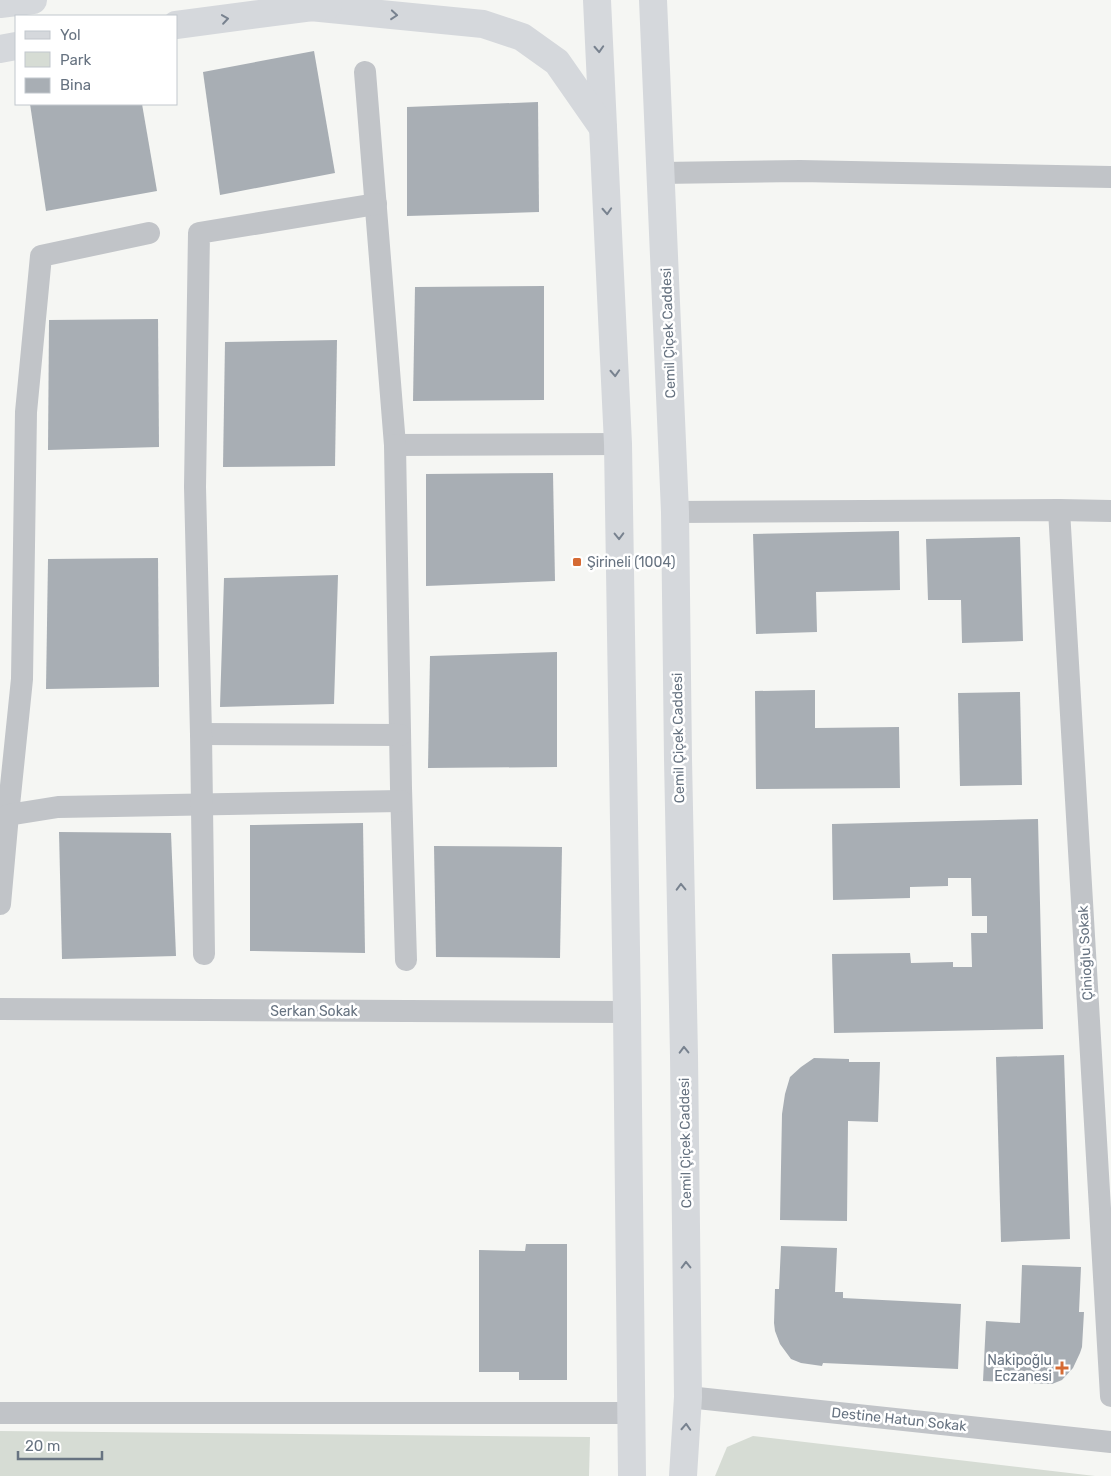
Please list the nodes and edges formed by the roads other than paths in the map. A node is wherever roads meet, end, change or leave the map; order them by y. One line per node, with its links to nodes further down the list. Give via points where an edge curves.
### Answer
1 (33, 0): 5 (street)
2 (364, 0): 6 (street)
3 (597, 0): 11 (street, one-way to 11)
4 (654, 0): 12 (street, Cemil Çiçek Caddesi)
5 (0, 4)
6 (310, 7): 7 (street, one-way to 6); 11 (street, one-way to 11, via 483,24 522,38 558,62)
7 (178, 25)
8 (15, 46): 9 (street)
9 (0, 49)
10 (364, 72): 14 (street)
11 (603, 128): 16 (street, one-way to 16)
12 (661, 173): 13 (street, via 800,171); 20 (street, Cemil Çiçek Caddesi)
13 (1111, 178)
14 (376, 204): 17 (street); 21 (street, via 199,233 195,487)
15 (150, 233): 25 (street, via 41,256 26,412 22,679)
16 (618, 444): 17 (street); 30 (street, one-way to 30)
17 (395, 445): 22 (street)
18 (1059, 510): 19 (street); 20 (street); 31 (street, Çinioğlu Sokak)
19 (1111, 511)
20 (675, 512): 33 (street, Cemil Çiçek Caddesi, one-way to 20)
21 (201, 734): 22 (street); 24 (street)
22 (400, 735): 23 (street)
23 (401, 801): 24 (street); 28 (street)
24 (201, 804): 25 (street, via 58,807); 27 (street)
25 (8, 815): 26 (street)
26 (0, 904)
27 (204, 954)
28 (406, 960)
29 (0, 1009): 30 (street, Serkan Sokak)
30 (627, 1012): 35 (street)
31 (1101, 1049): 32 (street, Çinioğlu Sokak)
32 (1111, 1396)
33 (688, 1397): 36 (street, Destine Hatun Sokak); 38 (street, Cemil Çiçek Caddesi, one-way to 33)
34 (0, 1413): 35 (street)
35 (632, 1413): 37 (street)
36 (1111, 1442)
37 (632, 1476)
38 (683, 1476)

